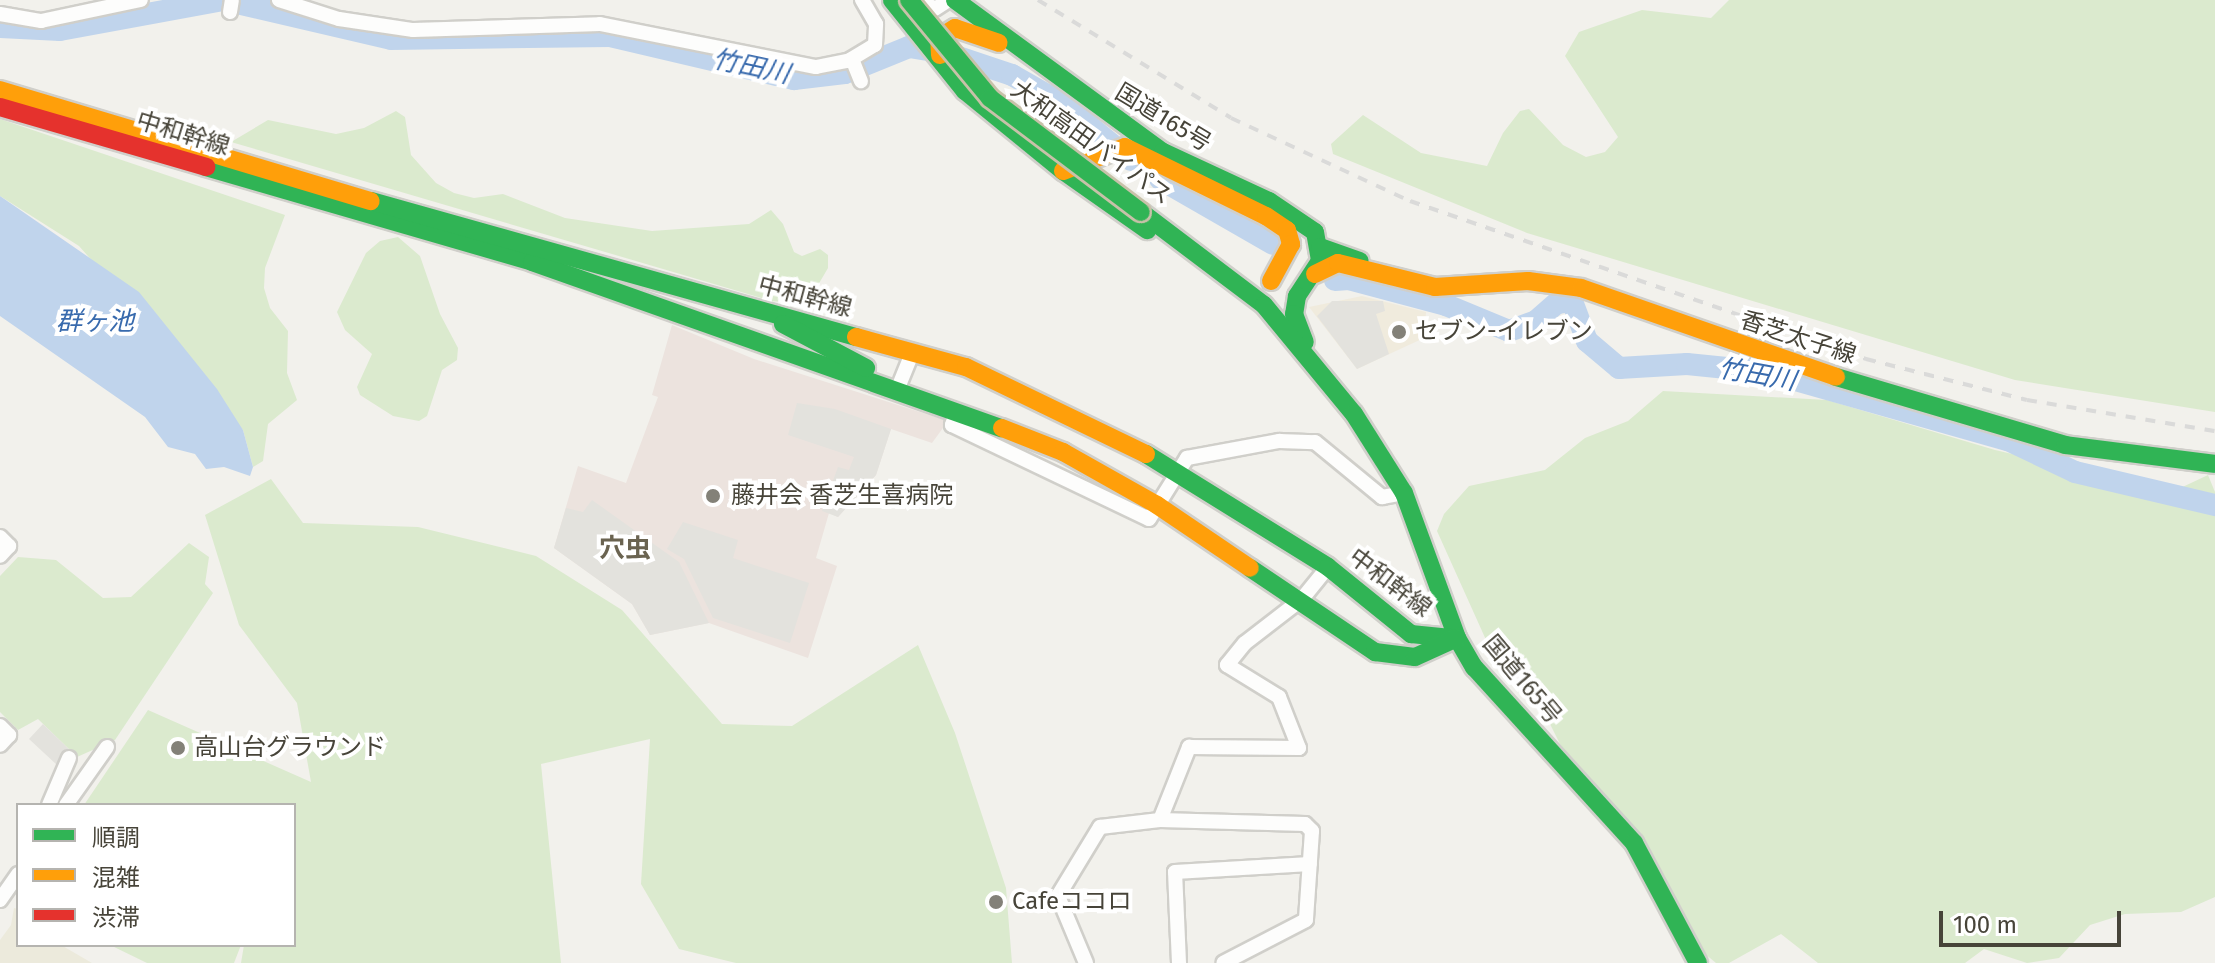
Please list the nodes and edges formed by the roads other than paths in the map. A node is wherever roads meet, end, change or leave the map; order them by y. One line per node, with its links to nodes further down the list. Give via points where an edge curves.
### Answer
1 (141, 0): 8 (street, via 56,20)
2 (279, 0): 9 (street, via 376,26 600,24 801,65)
3 (862, 0): 9 (street, via 878,33 875,45)
4 (892, 0): 10 (main road, 国道165号)
5 (909, 0): 16 (main road, 大和高田バイパス, bridge, via 990,98)
6 (919, 0): 7 (street, via 935,9)
7 (952, 0): 14 (main road, 国道165号, via 1056,69)
8 (0, 14)
9 (852, 59): 11 (street)
10 (943, 65): 14 (main road, via 939,38 955,28 967,30 999,43); 15 (main road, 国道165号, via 1005,127)
11 (861, 81)
12 (0, 90): 24 (main road, 中和幹線, via 562,258)
13 (0, 107): 27 (main road, 中和幹線, via 532,262)
14 (1100, 110): 17 (main road, 国道165号, via 1163,152 1269,201 1315,232)
15 (1063, 171): 20 (main road, via 1117,148 1287,230 1288,256); 21 (main road, 国道165号)
16 (1176, 234): 20 (main road, via 1207,247 1250,280); 23 (main road, 大和高田バイパス)
17 (1320, 247): 18 (main road, 香芝太子線, via 1349,253); 19 (main road); 20 (main road)
18 (1369, 268): 19 (main road, 香芝太子線, via 1338,263); 28 (main road, 香芝太子線, via 1435,287 1528,281 1581,288 1811,369 2065,445)
19 (1315, 274): 22 (main road)
20 (1271, 281)
21 (1225, 286): 23 (main road, via 1248,302); 26 (main road, 国道165号)
22 (1297, 296): 23 (main road); 26 (main road, 国道165号, via 1298,330)
23 (1264, 305): 26 (main road, 国道165号)
24 (755, 309): 25 (main road, 中和幹線); 27 (main road, via 892,379)
25 (913, 351): 27 (street); 29 (main road, 中和幹線, via 1037,398)
26 (1317, 366): 30 (main road, 国道165号)
27 (898, 388): 31 (main road, 中和幹線, via 1063,452)
28 (2215, 464)
29 (1179, 470): 30 (street, via 1187,458 1226,449 1315,442 1382,497); 31 (street); 34 (main road, 中和幹線)
30 (1404, 493): 36 (main road, 国道165号)
31 (1157, 505): 35 (main road, 中和幹線)
32 (0, 537): 33 (street, via 9,546)
33 (0, 556)
34 (1328, 567): 35 (street); 36 (main road, 中和幹線, via 1411,634)
35 (1302, 599): 36 (main road, 中和幹線, via 1359,642 1395,657 1415,657); 43 (street, via 1245,643 1227,665 1279,697 1299,748 1189,747)
36 (1457, 638): 50 (main road, 国道165号, via 1502,699 1634,843)
37 (0, 726): 38 (street, via 9,735)
38 (0, 745)
39 (107, 747): 42 (street)
40 (69, 758): 41 (street)
41 (50, 803)
42 (67, 803)
43 (1160, 820): 44 (street, via 1305,824 1312,831); 47 (street, via 1100,827 1058,896)
44 (1310, 864): 48 (street, via 1175,872); 49 (street, via 1302,926)
45 (16, 877): 46 (street)
46 (0, 900)
47 (1086, 963)
48 (1179, 963)
49 (1223, 963)
50 (1698, 963)

